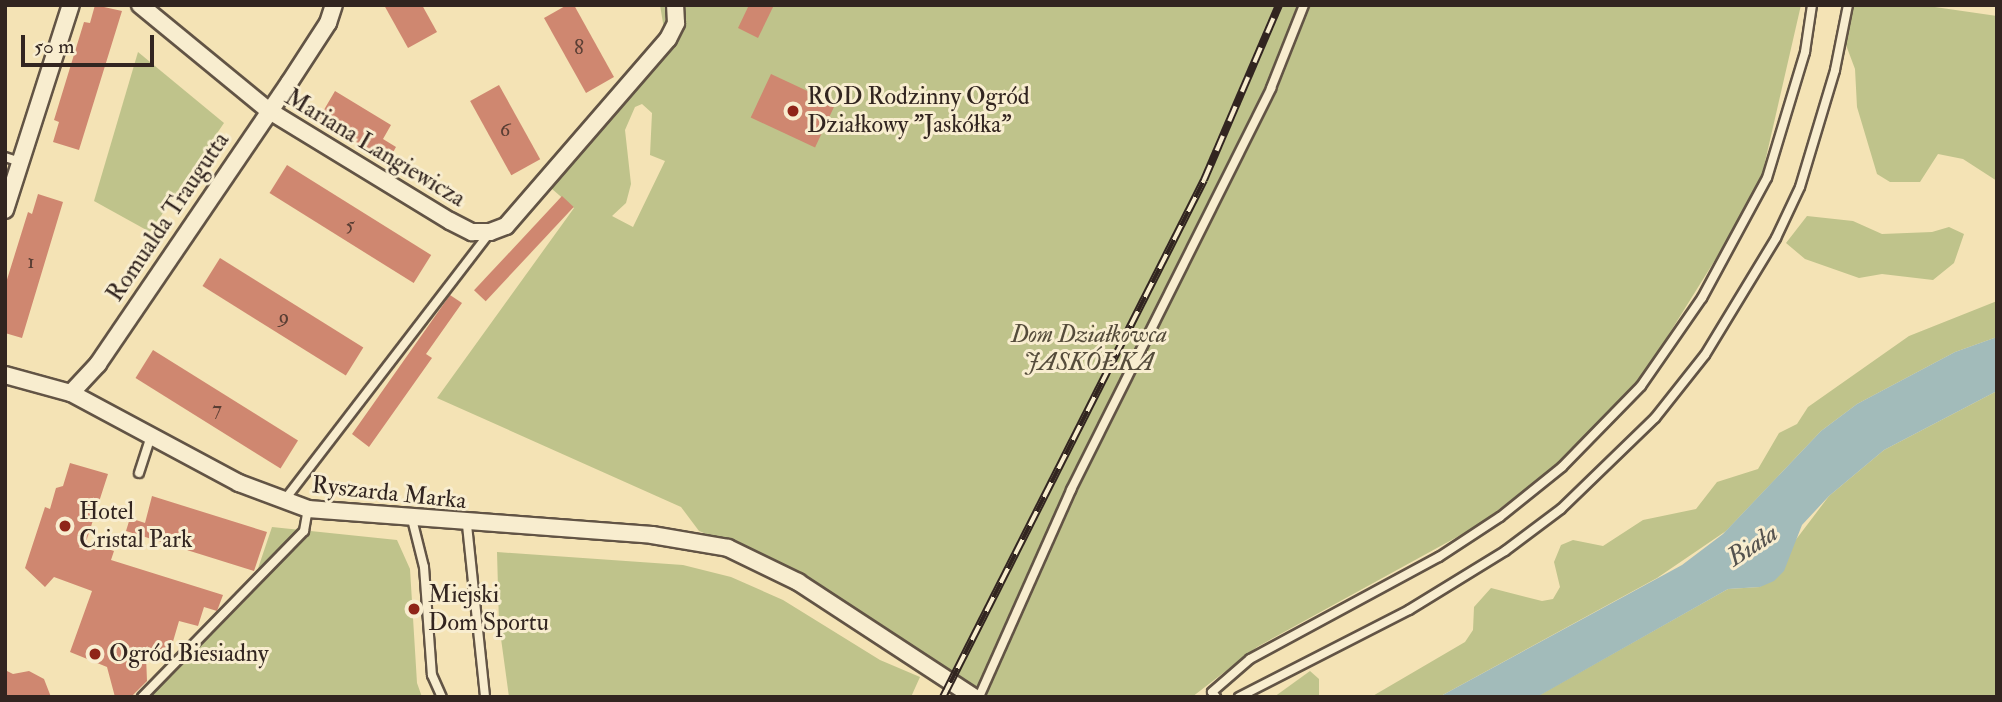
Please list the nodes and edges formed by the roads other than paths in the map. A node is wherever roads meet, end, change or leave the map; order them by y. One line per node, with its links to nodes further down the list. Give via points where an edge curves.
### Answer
1 (71, 5): 9 (street)
2 (140, 5): 8 (street, Mariana Langiewicza)
3 (334, 5): 8 (street, Romualda Traugutta, via 328,23)
4 (675, 5): 11 (street, via 676,23 668,39 506,226)
5 (1304, 5): 24 (lane, via 1271,88 1071,490)
6 (1812, 5): 20 (lane, via 1805,52 1767,178 1702,298 1641,386 1562,467 1500,517 1438,557 1250,659 1212,692)
7 (1848, 5): 25 (lane, via 1835,70 1791,207 1705,355 1655,418 1561,509 1505,551 1409,610)
8 (268, 110): 11 (street, Mariana Langiewicza, via 450,220 472,232); 13 (street, Romualda Traugutta, via 98,363)
9 (13, 160): 10 (street)
10 (5, 210)
11 (490, 232): 16 (lane)
12 (5, 375): 13 (street)
13 (71, 393): 14 (street, Ryszarda Marka)
14 (150, 437): 15 (lane); 16 (street, Ryszarda Marka)
15 (139, 473)
16 (283, 502): 17 (street, Ryszarda Marka)
17 (308, 509): 18 (street, Ryszarda Marka); 21 (lane, via 304,531)
18 (412, 519): 19 (street, Ryszarda Marka); 22 (lane, via 424,567 432,675)
19 (467, 525): 23 (lane); 24 (street, Ryszarda Marka, via 652,536 728,548 798,582)
20 (1218, 696)
21 (142, 697)
22 (442, 697)
23 (485, 697)
24 (976, 697)
25 (1239, 697)

